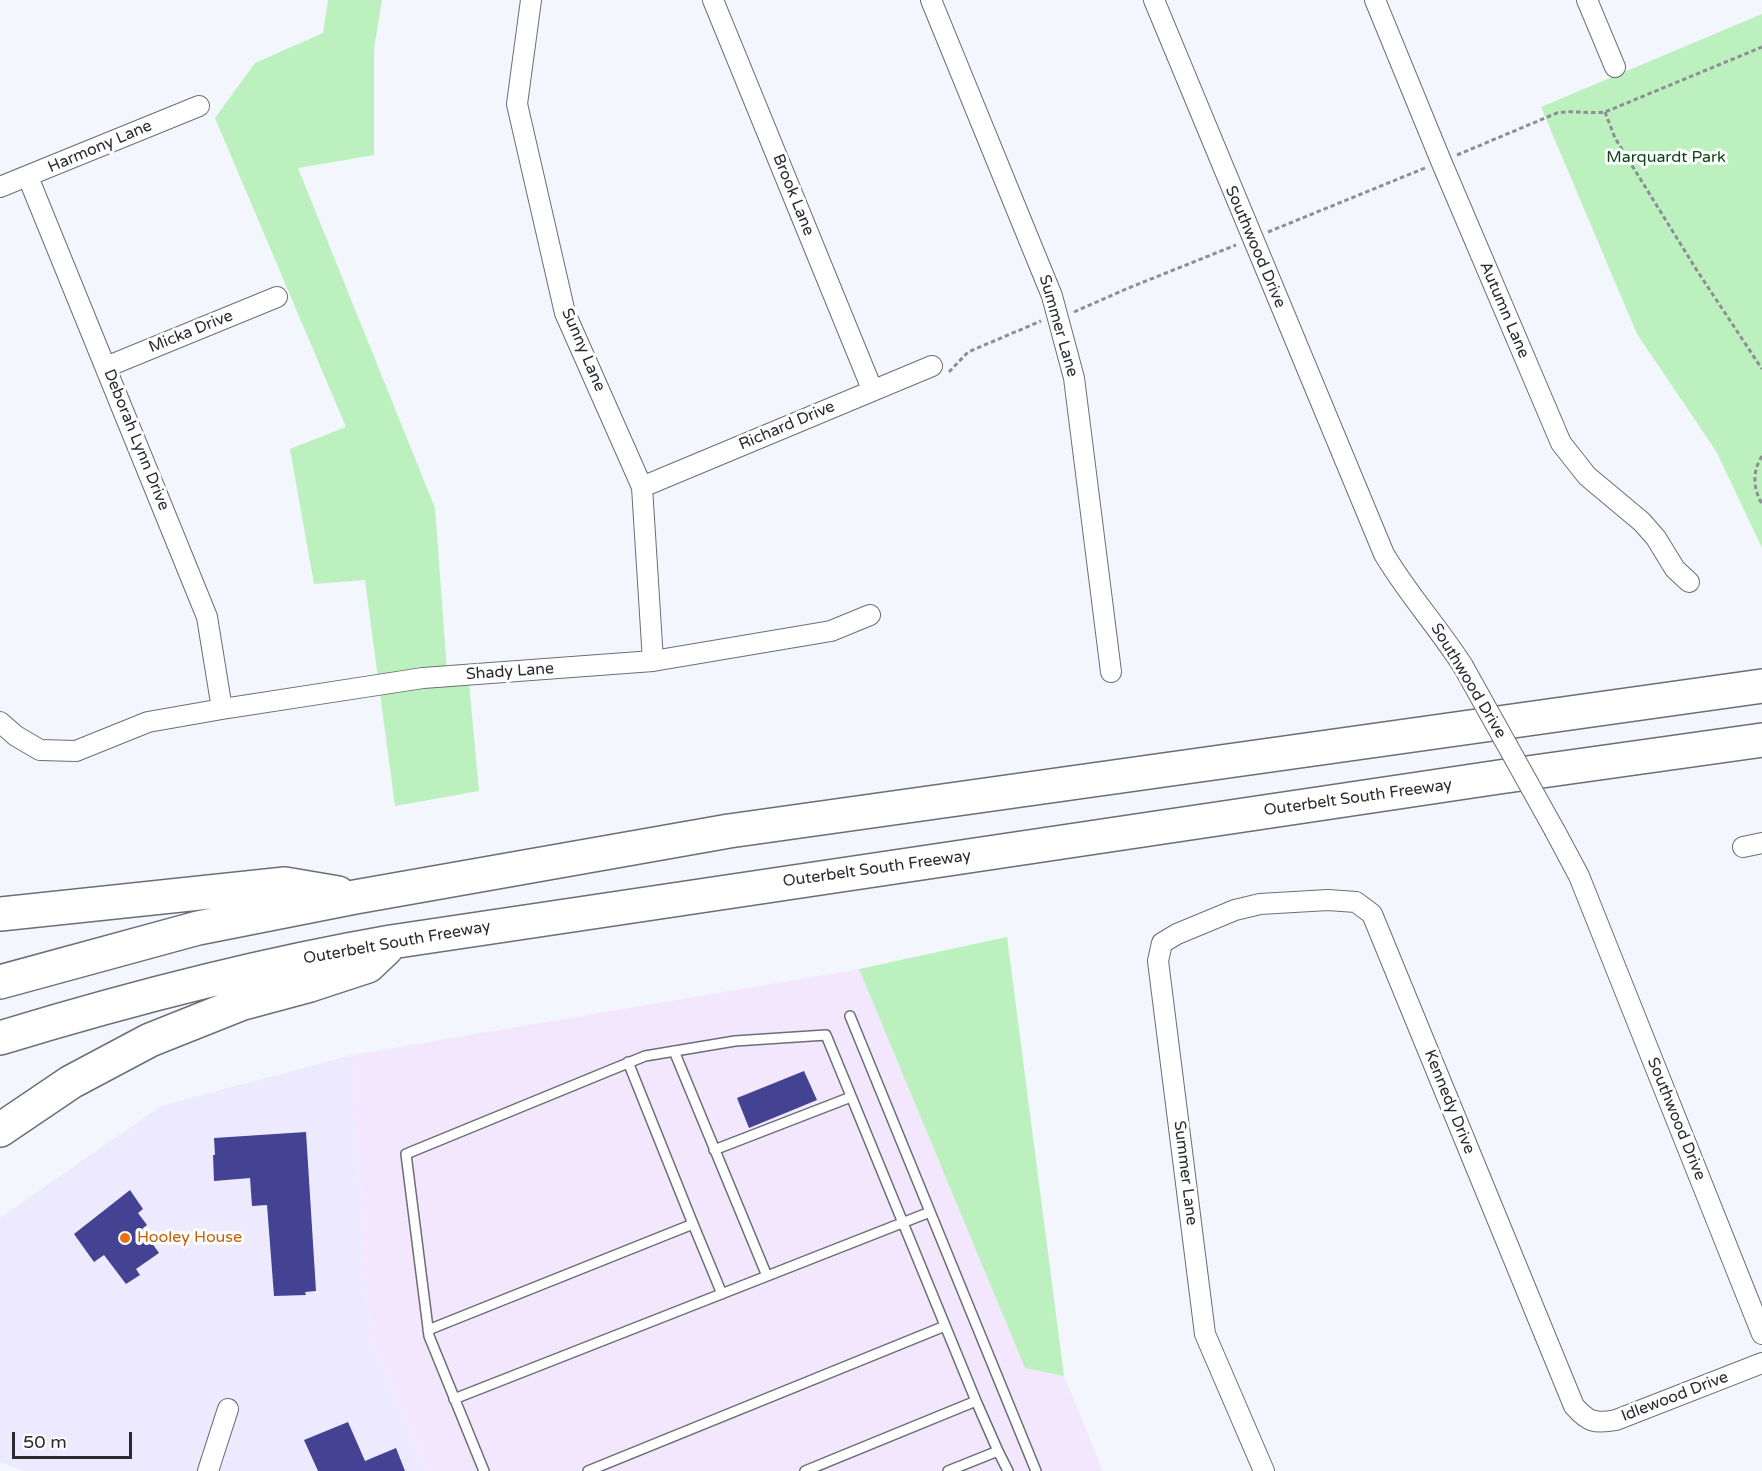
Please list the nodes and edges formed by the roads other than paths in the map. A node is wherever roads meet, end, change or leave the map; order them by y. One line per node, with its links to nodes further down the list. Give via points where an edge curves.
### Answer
1 (531, 0): 15 (street, Sunny Lane, via 517,104 565,313)
2 (713, 0): 14 (street, Brook Lane)
3 (931, 0): 19 (street, Summer Lane, via 1052,296 1074,378)
4 (1154, 0): 43 (street, Southwood Drive, bridge, via 1384,554 1463,666 1579,876)
5 (1375, 0): 16 (street, Autumn Lane, via 1561,443 1587,476 1642,522)
6 (1587, 0): 7 (street)
7 (1617, 73)
8 (199, 106): 9 (street, Harmony Lane)
9 (28, 177): 10 (street, Harmony Lane); 12 (street, Deborah Lynn Drive)
10 (0, 188)
11 (277, 297): 12 (street, Micka Drive)
12 (106, 367): 21 (street, Deborah Lynn Drive, via 207,617)
13 (939, 371): 14 (street, Richard Drive)
14 (872, 389): 15 (street, Richard Drive)
15 (642, 487): 18 (street, Sunny Lane)
16 (1689, 582)
17 (870, 615): 18 (street, Shady Lane, via 831,631)
18 (653, 661): 21 (street, Shady Lane, via 423,678)
19 (1111, 672)
20 (1762, 687): 24 (highway, via 729,831)
21 (222, 709): 22 (street, Shady Lane, via 148,722 76,751 40,750)
22 (0, 722)
23 (1762, 740): 27 (highway, Outerbelt South Freeway)
24 (355, 897): 26 (highway, via 285,884); 28 (highway, via 198,928)
25 (1235, 910): 48 (street, Kennedy Drive, via 1260,904 1328,900 1356,902 1372,914 1574,1406); 57 (street, Summer Lane, via 1177,934 1162,944 1158,961 1205,1334)
26 (0, 914)
27 (391, 942): 30 (highway, Outerbelt South Freeway, via 176,989); 34 (highway, via 368,966 243,1003 150,1040 71,1082)
28 (0, 982)
29 (850, 1016): 36 (lane)
30 (0, 1038)
31 (674, 1051): 32 (lane); 33 (lane, via 735,1041 826,1035); 35 (lane)
32 (628, 1062): 38 (lane); 42 (lane, via 406,1154)
33 (851, 1096): 35 (lane); 37 (lane)
34 (0, 1130)
35 (714, 1150): 39 (lane)
36 (930, 1212): 37 (lane); 56 (lane)
37 (903, 1222): 39 (lane); 41 (lane)
38 (693, 1224): 40 (lane); 42 (lane)
39 (766, 1276): 40 (lane)
40 (722, 1294): 45 (lane)
41 (945, 1326): 46 (lane); 52 (lane)
42 (428, 1330): 45 (lane)
43 (1762, 1334)
44 (1762, 1363): 48 (street, Idlewood Drive, via 1617,1420)
45 (454, 1399): 51 (lane)
46 (976, 1401): 49 (lane); 53 (lane)
47 (228, 1410): 50 (street)
48 (1586, 1419)
49 (999, 1451): 54 (lane); 55 (lane)
50 (208, 1471)
51 (484, 1471)
52 (588, 1471)
53 (805, 1471)
54 (948, 1471)
55 (1008, 1471)
56 (1036, 1471)
57 (1264, 1471)

